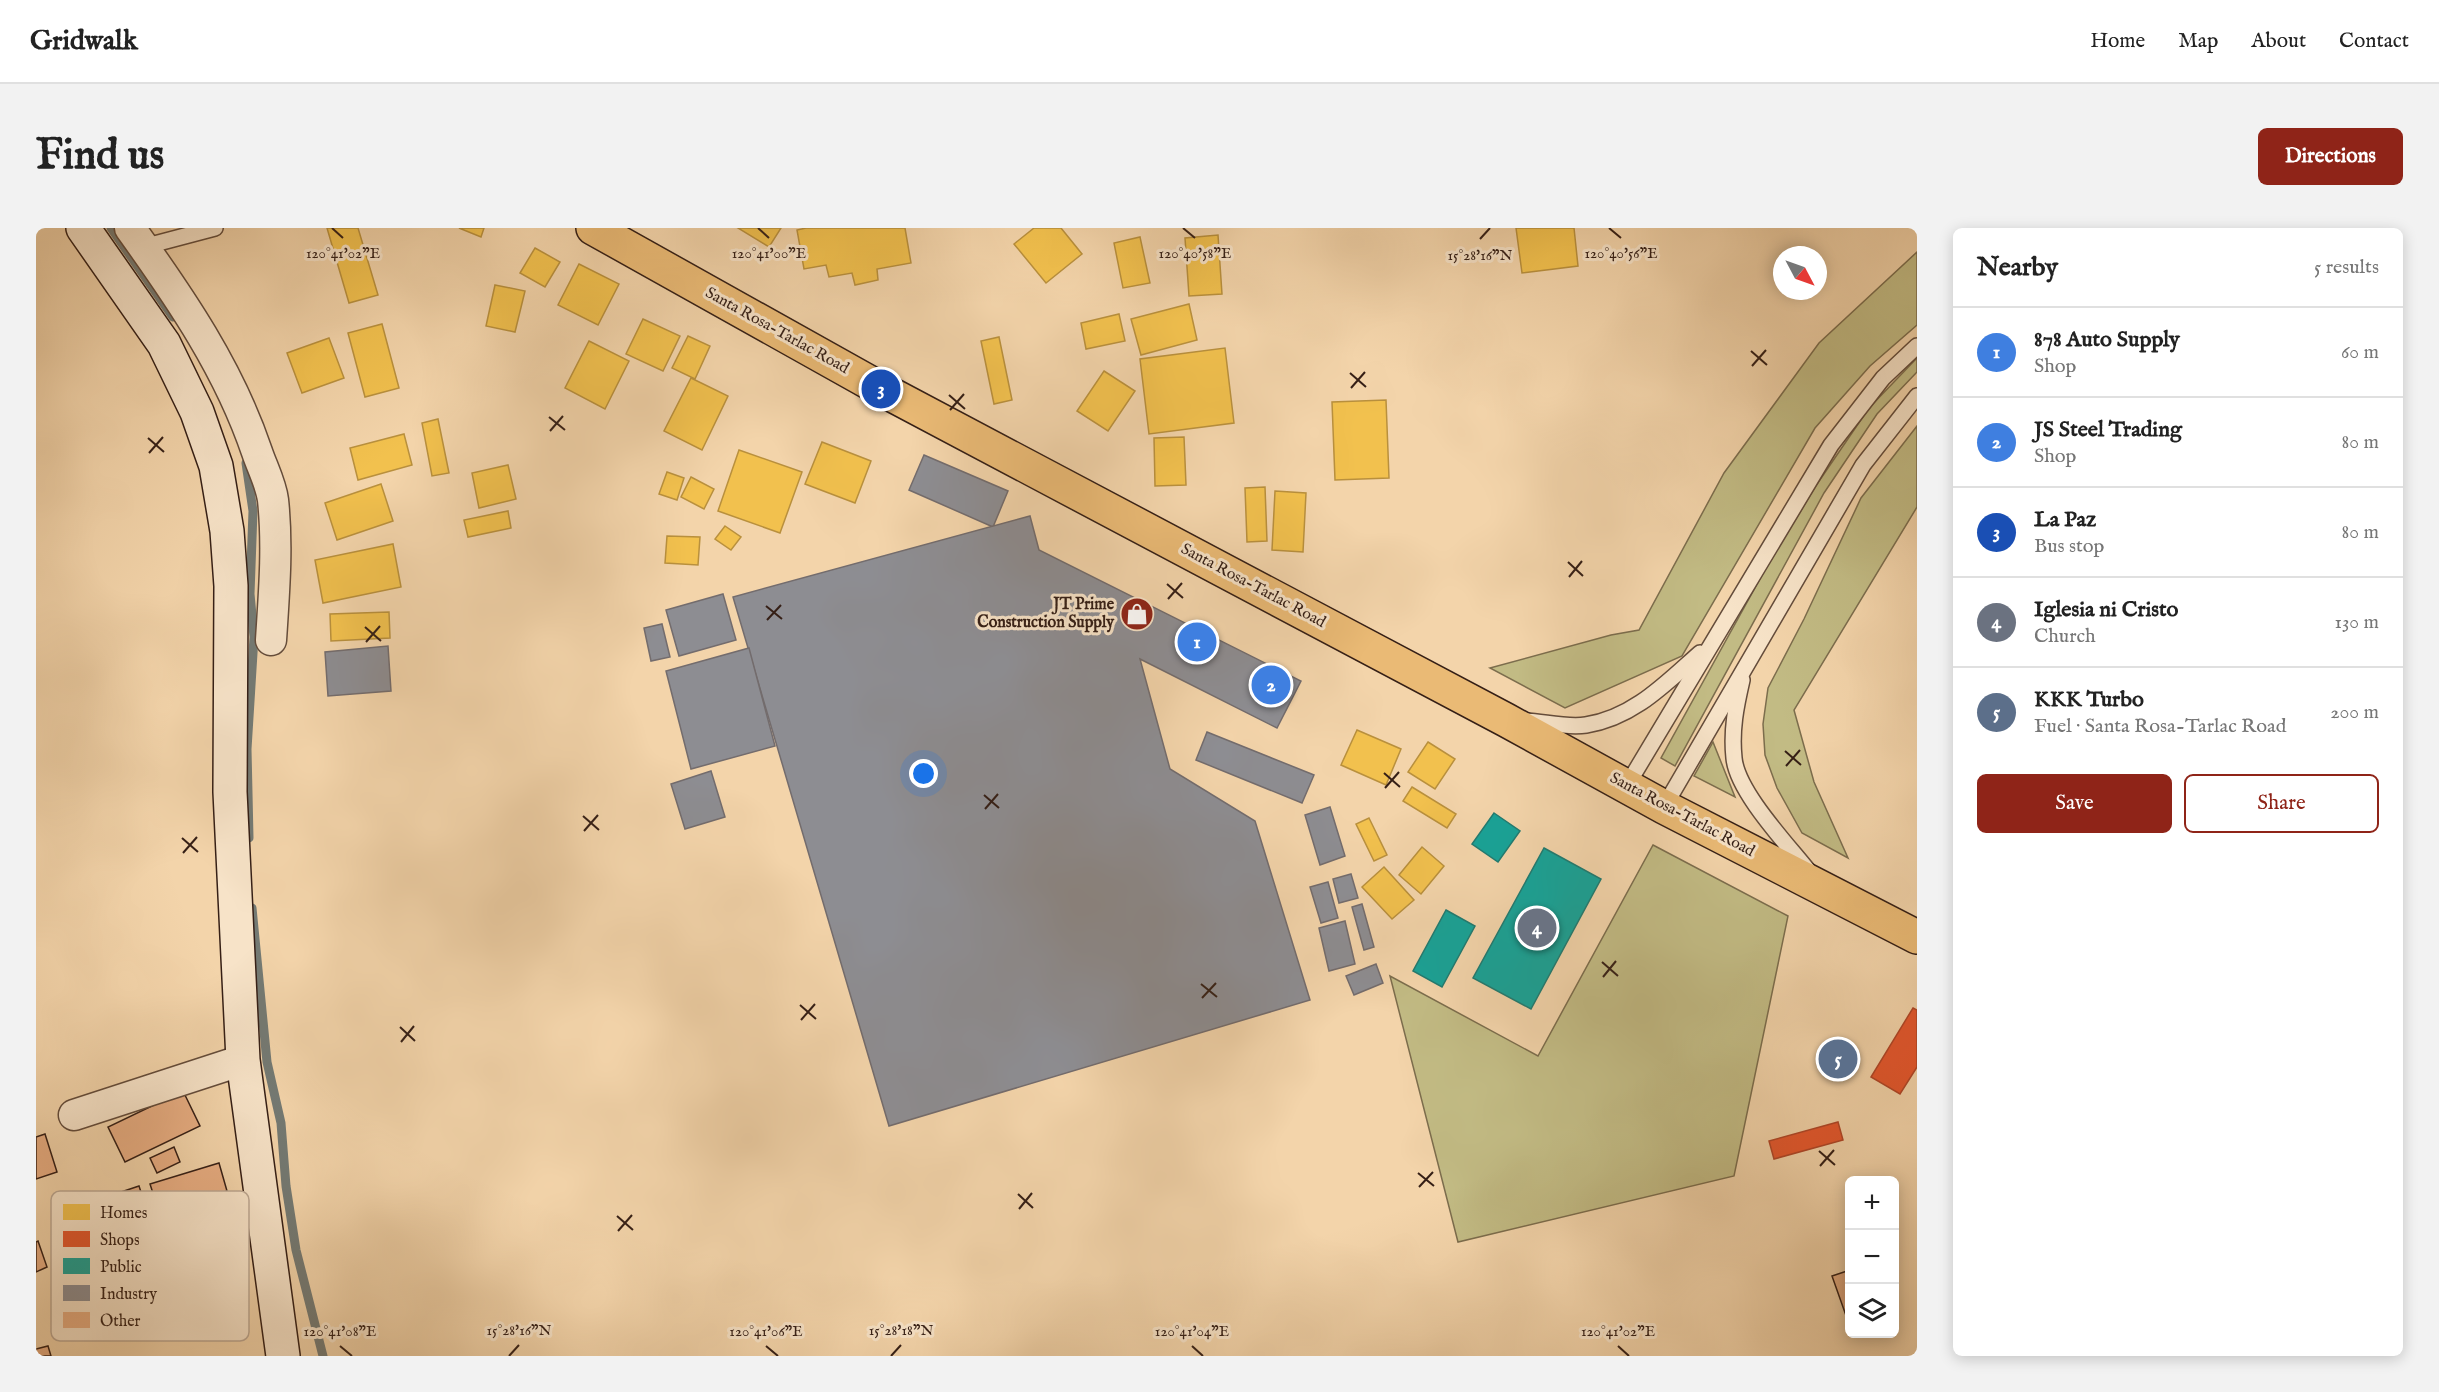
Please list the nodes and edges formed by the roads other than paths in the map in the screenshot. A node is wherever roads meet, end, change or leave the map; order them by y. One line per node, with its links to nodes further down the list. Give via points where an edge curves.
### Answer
1 (82, 228): 15 (street, via 164,344 197,412 216,466 231,586 230,792)
2 (215, 228): 4 (lane)
3 (593, 228): 10 (highway, Santa Rosa-Tarlac Road, via 881,389)
4 (136, 237): 7 (street, via 180,297 221,366 273,497 276,554)
5 (1917, 346): 8 (lane, via 1883,378 1831,446)
6 (1917, 396): 9 (lane, via 1863,465)
7 (271, 640)
8 (1712, 643): 10 (lane, via 1644,702 1613,718 1585,725); 11 (lane)
9 (1747, 662): 12 (lane); 13 (lane, via 1733,718 1734,760 1749,796)
10 (1506, 720): 11 (highway, Santa Rosa-Tarlac Road)
11 (1626, 787): 12 (highway, Santa Rosa-Tarlac Road)
12 (1664, 807): 13 (highway, Santa Rosa-Tarlac Road)
13 (1821, 887): 14 (highway, Santa Rosa-Tarlac Road)
14 (1917, 937)
15 (243, 1060): 16 (street); 17 (street)
16 (74, 1115)
17 (283, 1356)

